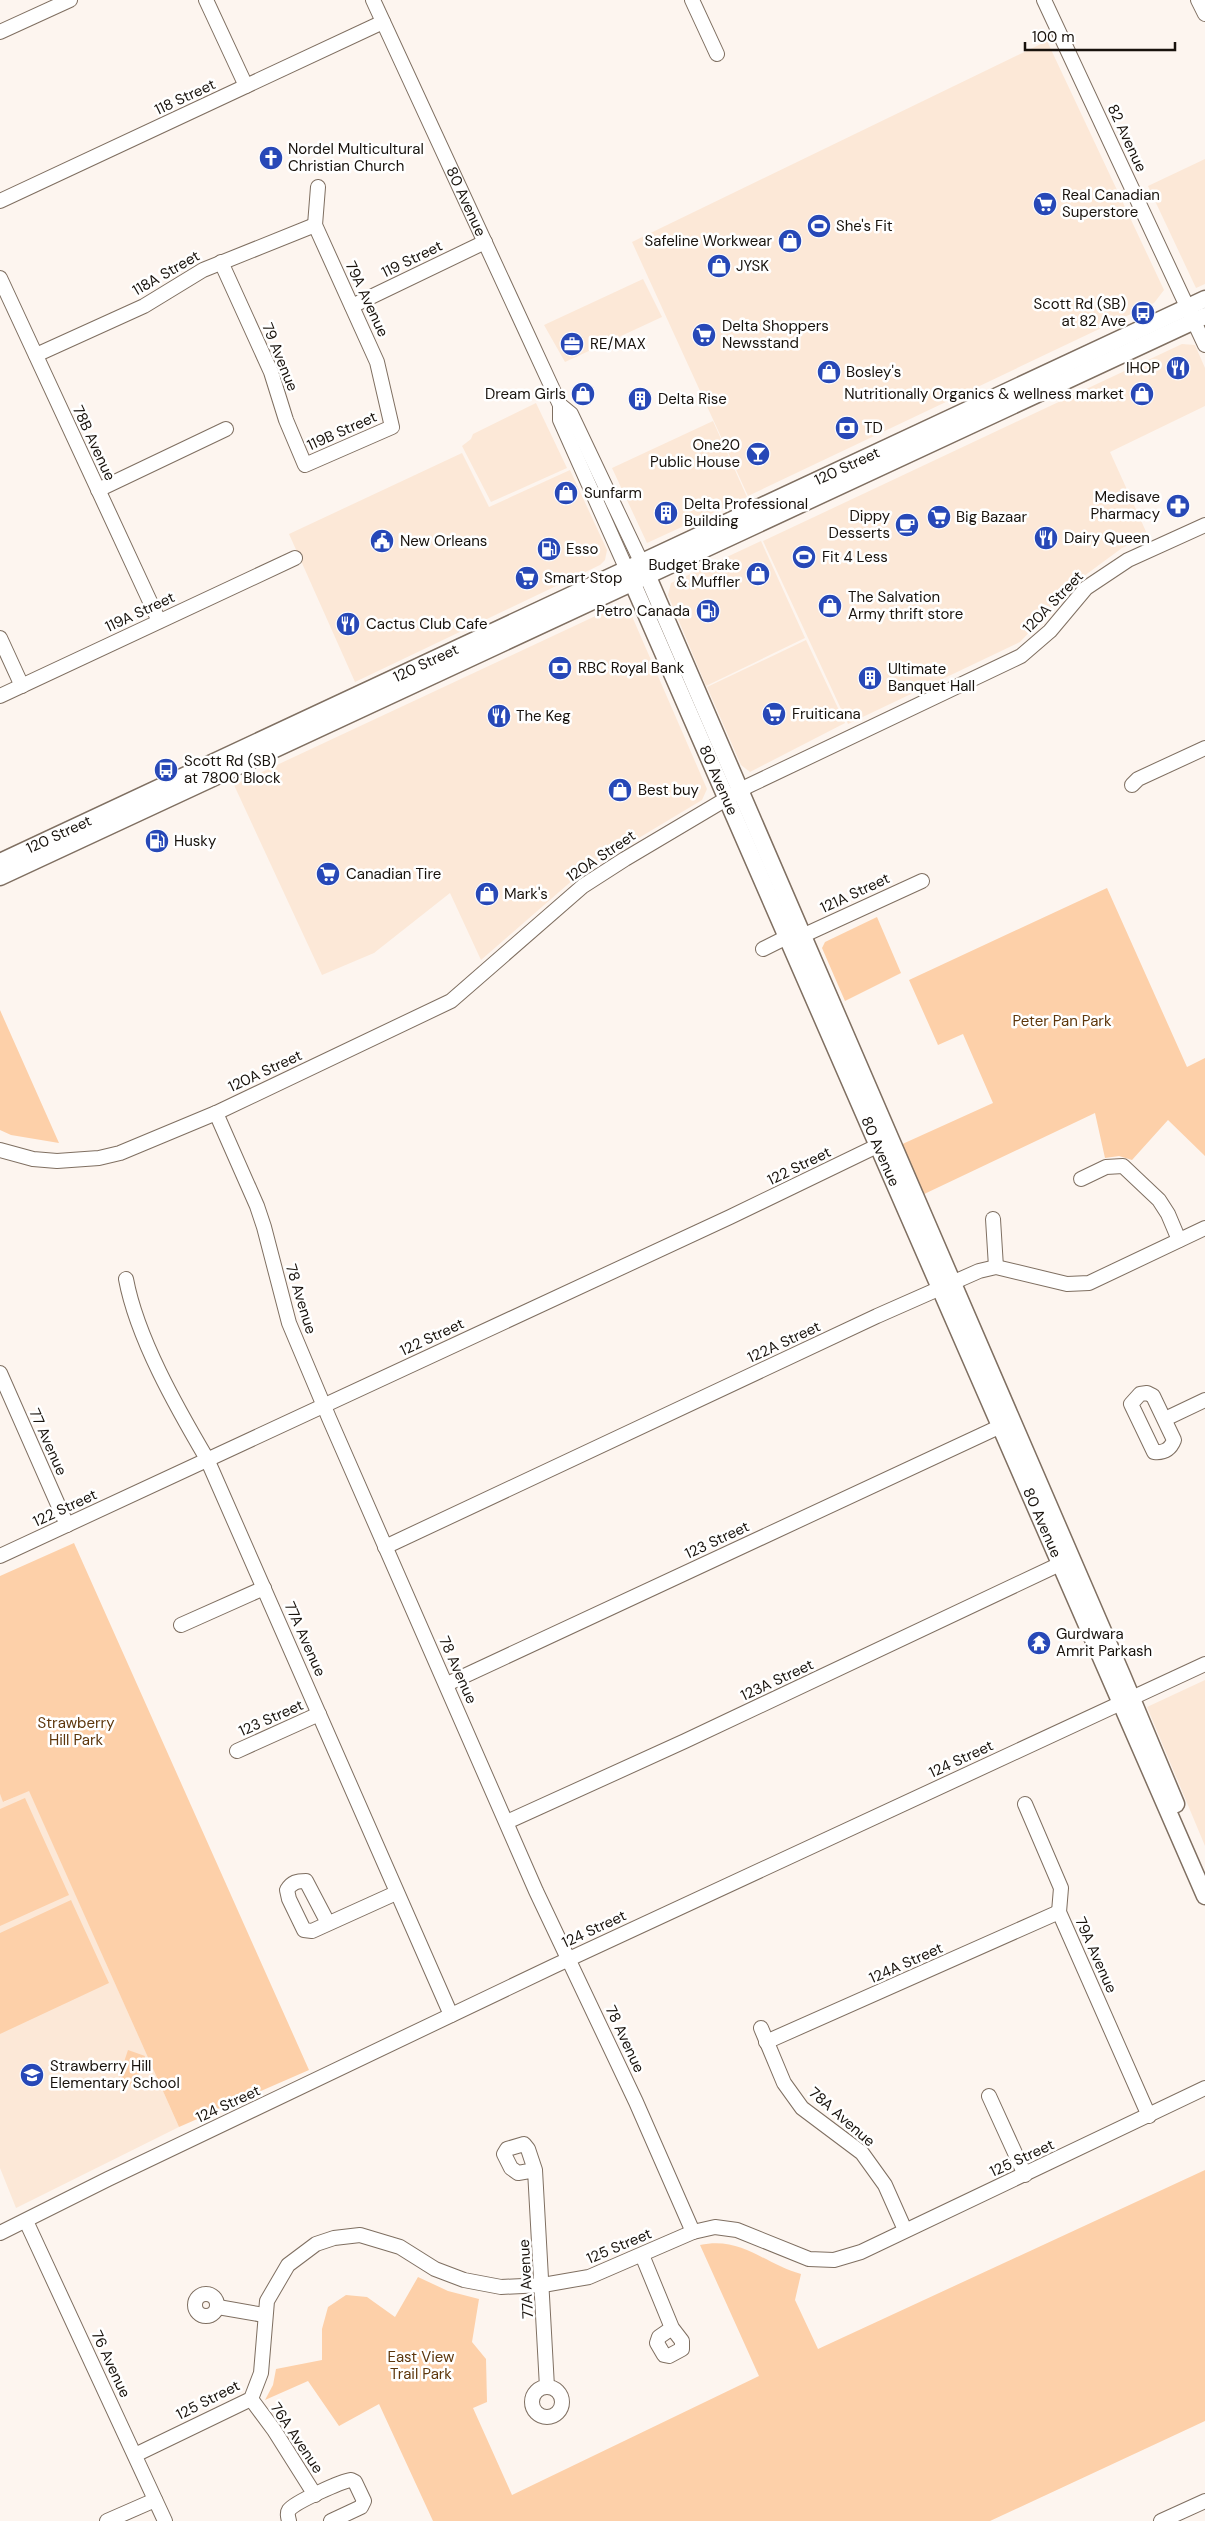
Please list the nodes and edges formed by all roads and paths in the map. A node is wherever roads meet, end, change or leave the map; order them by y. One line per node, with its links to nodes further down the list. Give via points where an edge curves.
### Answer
1 (70, 0): 9 (street)
2 (206, 0): 11 (street)
3 (373, 0): 8 (street, 80 Avenue)
4 (692, 0): 10 (street)
5 (1044, 0): 20 (street, 82 Avenue)
6 (1198, 0): 7 (street)
7 (1205, 14)
8 (383, 22): 11 (street, 118 Street); 15 (street, 80 Avenue)
9 (0, 32)
10 (717, 54)
11 (246, 86): 13 (street, 118 Street)
12 (318, 186): 14 (street, 79A Avenue)
13 (0, 201)
14 (315, 225): 16 (street, 118A Street); 19 (street, 79A Avenue)
15 (485, 242): 19 (street, 119 Street); 33 (street, 80 Avenue, via 560,405 571,414)
16 (221, 262): 22 (street, 118A Street, via 144,306); 29 (street, 79 Avenue, via 271,372)
17 (0, 278): 22 (street, 78B Avenue)
18 (1205, 299): 20 (main road, 120 Street)
19 (352, 306): 24 (street, 79A Avenue, via 377,362)
20 (1196, 315): 21 (street, 82 Avenue); 23 (main road, 120 Street); 27 (main road, 120 Street)
21 (1205, 345)
22 (36, 355): 30 (street, 78B Avenue)
23 (962, 413): 26 (main road, 120 Street); 27 (main road, via 957,422 942,431)
24 (392, 427): 29 (street, 119B Street)
25 (226, 429): 30 (street)
26 (919, 434): 28 (main road, via 917,443); 33 (main road, 120 Street)
27 (941, 440): 28 (main road, 120 Street)
28 (898, 460): 33 (main road, 120 Street)
29 (305, 465)
30 (98, 490): 34 (street, 78B Avenue)
31 (1205, 526): 41 (street, 120A Street, via 1128,560 1086,588 1050,630 1021,656)
32 (295, 558): 34 (street, 119A Street)
33 (638, 574): 39 (main road, 120 Street); 39 (main road, 120 Street, via 238,750 224,765); 41 (main road, 80 Avenue)
34 (158, 621): 36 (street, 119A Street)
35 (0, 638): 36 (street)
36 (22, 686): 37 (street, 119A Street)
37 (0, 696)
38 (1205, 748): 40 (street, via 1138,779)
39 (181, 785): 42 (main road, 120 Street); 42 (main road, 120 Street, via 121,820)
40 (1132, 786)
41 (733, 794): 44 (main road, 80 Avenue); 44 (main road, 80 Avenue, via 767,891 778,896); 46 (street, 120A Street, via 583,886 451,1001)
42 (0, 866)
43 (922, 881): 44 (street, 121A Street)
44 (795, 937): 45 (street, 121A Street); 47 (main road, 80 Avenue); 55 (main road, 80 Avenue, via 843,1030)
45 (763, 949)
46 (216, 1113): 48 (street, 120A Street, via 147,1143 99,1158 57,1161 33,1159); 58 (street, 78 Avenue, via 264,1227 289,1323)
47 (877, 1146): 55 (main road, 80 Avenue); 58 (street, 122 Street)
48 (0, 1150)
49 (1081, 1179): 52 (street, via 1106,1167 1123,1166 1159,1200)
50 (993, 1219): 53 (street)
51 (1205, 1228): 52 (street, 122A Street)
52 (1179, 1240): 53 (street, 122A Street, via 1081,1285)
53 (996, 1267): 55 (street, 122A Street)
54 (126, 1279): 62 (street, 77A Avenue, via 130,1303 174,1402)
55 (947, 1285): 60 (main road, 80 Avenue); 61 (main road, 80 Avenue); 64 (street, 122A Street)
56 (0, 1372): 63 (street, 77 Avenue)
57 (1205, 1400): 59 (street)
58 (323, 1406): 62 (street, 122 Street); 64 (street, 78 Avenue)
59 (1164, 1419)
60 (1001, 1426): 61 (main road, via 1012,1432 1021,1452); 66 (main road, 80 Avenue); 71 (street, 123 Street)
61 (1028, 1457): 68 (main road, 80 Avenue)
62 (208, 1459): 63 (street, 122 Street); 67 (street, 77A Avenue)
63 (67, 1525): 65 (street, 122 Street)
64 (386, 1547): 71 (street, 78 Avenue)
65 (0, 1556)
66 (1060, 1564): 68 (main road, via 1071,1571 1080,1590); 72 (main road, 80 Avenue); 76 (street, 123A Street)
67 (264, 1588): 69 (street); 73 (street, 77A Avenue)
68 (1089, 1597): 72 (main road, 80 Avenue)
69 (181, 1625)
70 (1205, 1664): 72 (street, 124 Street)
71 (446, 1684): 76 (street, 78 Avenue)
72 (1126, 1701): 77 (main road, 80 Avenue); 79 (main road, 80 Avenue); 82 (street, 124 Street)
73 (319, 1714): 74 (street, 123 Street); 78 (street, 77A Avenue)
74 (237, 1751)
75 (1025, 1804): 80 (street, 79A Avenue, via 1061,1888)
76 (506, 1822): 82 (street, 78 Avenue)
77 (1205, 1873)
78 (396, 1893): 81 (street); 83 (street, 77A Avenue)
79 (1205, 1896)
80 (1058, 1912): 85 (street, 124A Street); 88 (street, 79A Avenue)
81 (328, 1923)
82 (568, 1959): 83 (street, 124 Street); 93 (street, 78 Avenue)
83 (451, 2015): 91 (street, 124 Street)
84 (761, 2028): 85 (street, 78A Avenue)
85 (766, 2042): 92 (street, 78A Avenue, via 784,2083 802,2108 862,2153 885,2185)
86 (1205, 2088): 88 (street, 125 Street)
87 (989, 2096): 90 (street)
88 (1149, 2116): 90 (street, 125 Street)
89 (535, 2170): 96 (street, 77A Avenue)
90 (1025, 2175): 92 (street, 125 Street)
91 (26, 2221): 94 (street, 124 Street); 102 (street, 76 Avenue)
92 (905, 2230): 93 (street, 125 Street, via 862,2252 834,2260 809,2259 737,2230 715,2227)
93 (694, 2232): 95 (street, 125 Street)
94 (0, 2233)
95 (642, 2255): 96 (street, 125 Street, via 589,2277); 99 (street)
96 (543, 2285): 98 (street, 125 Street, via 502,2287 464,2280 435,2269 400,2246 360,2235 316,2244 288,2265 267,2301); 100 (street, 77A Avenue)
97 (218, 2307): 98 (street)
98 (264, 2315): 101 (street, 125 Street, via 261,2373)
99 (672, 2328)
100 (547, 2387)
101 (251, 2399): 102 (street, 125 Street); 103 (street, 76A Avenue)
102 (135, 2454): 104 (street, 76 Avenue)
103 (315, 2495): 108 (street, 76A Avenue, via 290,2509); 109 (street, 76A Avenue, via 347,2480 355,2482 363,2497 361,2507)
104 (155, 2500): 106 (street); 107 (street, 76 Avenue)
105 (1205, 2501): 110 (street)
106 (107, 2521)
107 (165, 2521)
108 (289, 2521)
109 (331, 2521)
110 (1161, 2521)

